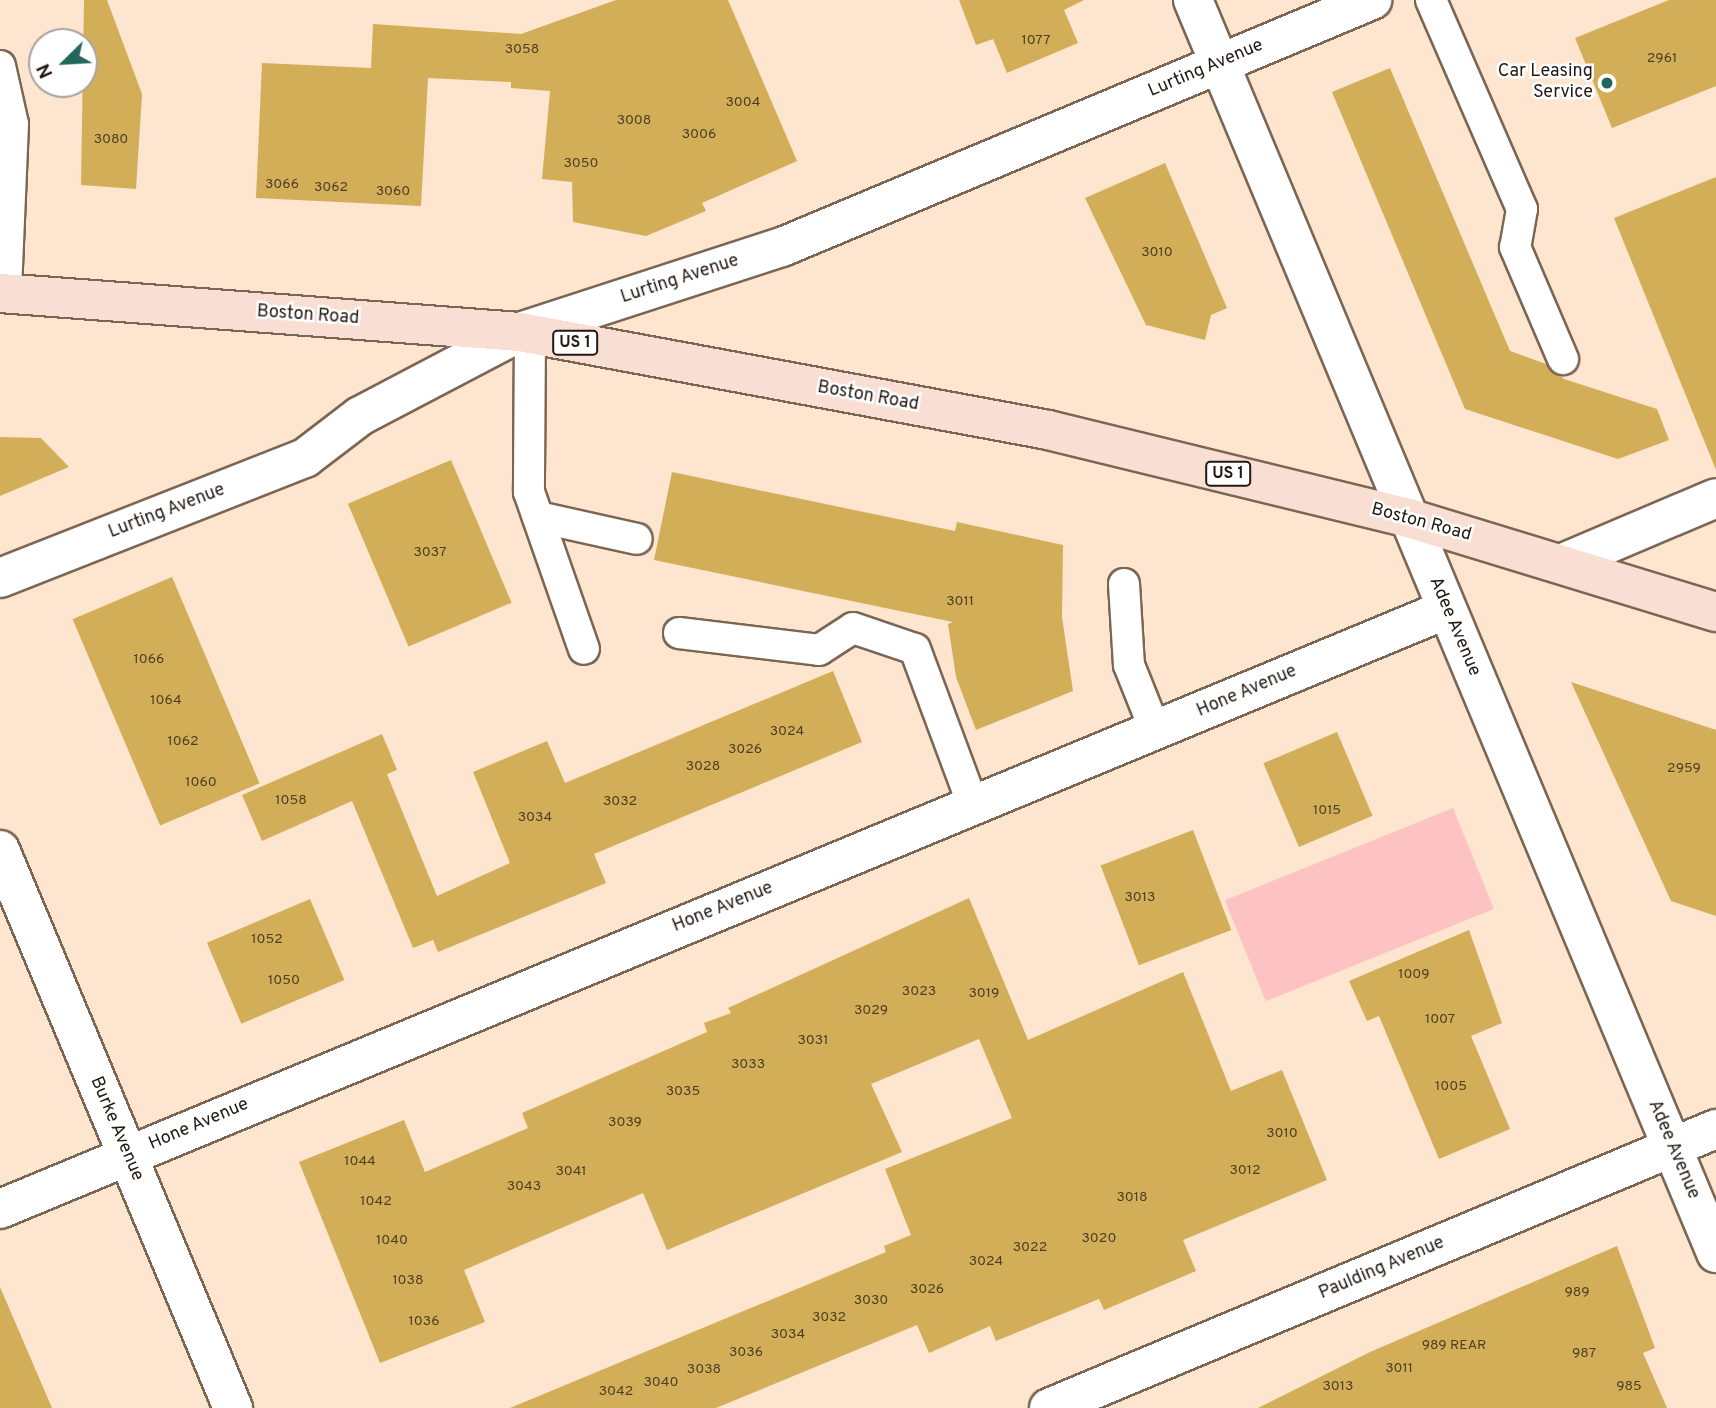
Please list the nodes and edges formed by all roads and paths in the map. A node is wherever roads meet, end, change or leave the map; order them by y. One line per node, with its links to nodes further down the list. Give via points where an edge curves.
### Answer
1 (1194, 0): 4 (street, Adee Avenue)
2 (1372, 0): 4 (street, Lurting Avenue)
3 (1431, 0): 8 (lane, via 1522,209 1515,247)
4 (1220, 63): 7 (street, Lurting Avenue, via 782,247); 11 (street, Adee Avenue)
5 (0, 66): 6 (lane, via 13,124)
6 (3, 294): 7 (main road, Boston Road / US 1)
7 (525, 333): 10 (lane, via 529,492); 11 (main road, Boston Road / US 1, via 1048,430); 14 (street, Lurting Avenue, via 360,416 305,458)
8 (1563, 359)
9 (1716, 498): 13 (street)
10 (538, 517): 12 (lane); 19 (lane)
11 (1408, 518): 13 (main road, Boston Road / US 1); 16 (street, Adee Avenue)
12 (637, 540)
13 (1563, 563): 17 (main road, Boston Road / US 1)
14 (0, 578)
15 (1124, 584): 20 (lane, via 1129,665)
16 (1447, 609): 20 (street, Hone Avenue); 24 (street, Adee Avenue)
17 (1716, 612)
18 (679, 633): 21 (lane, via 819,650 853,628 915,649)
19 (584, 649)
20 (1155, 730): 21 (street, Hone Avenue)
21 (973, 805): 25 (street, Hone Avenue)
22 (0, 850): 25 (street, Burke Avenue)
23 (1716, 1129): 24 (street, Paulding Avenue)
24 (1672, 1148): 27 (street, Adee Avenue); 29 (street, Paulding Avenue)
25 (127, 1155): 26 (street, Hone Avenue); 28 (street, Burke Avenue)
26 (0, 1209)
27 (1716, 1253)
28 (233, 1408)
29 (1049, 1408)

